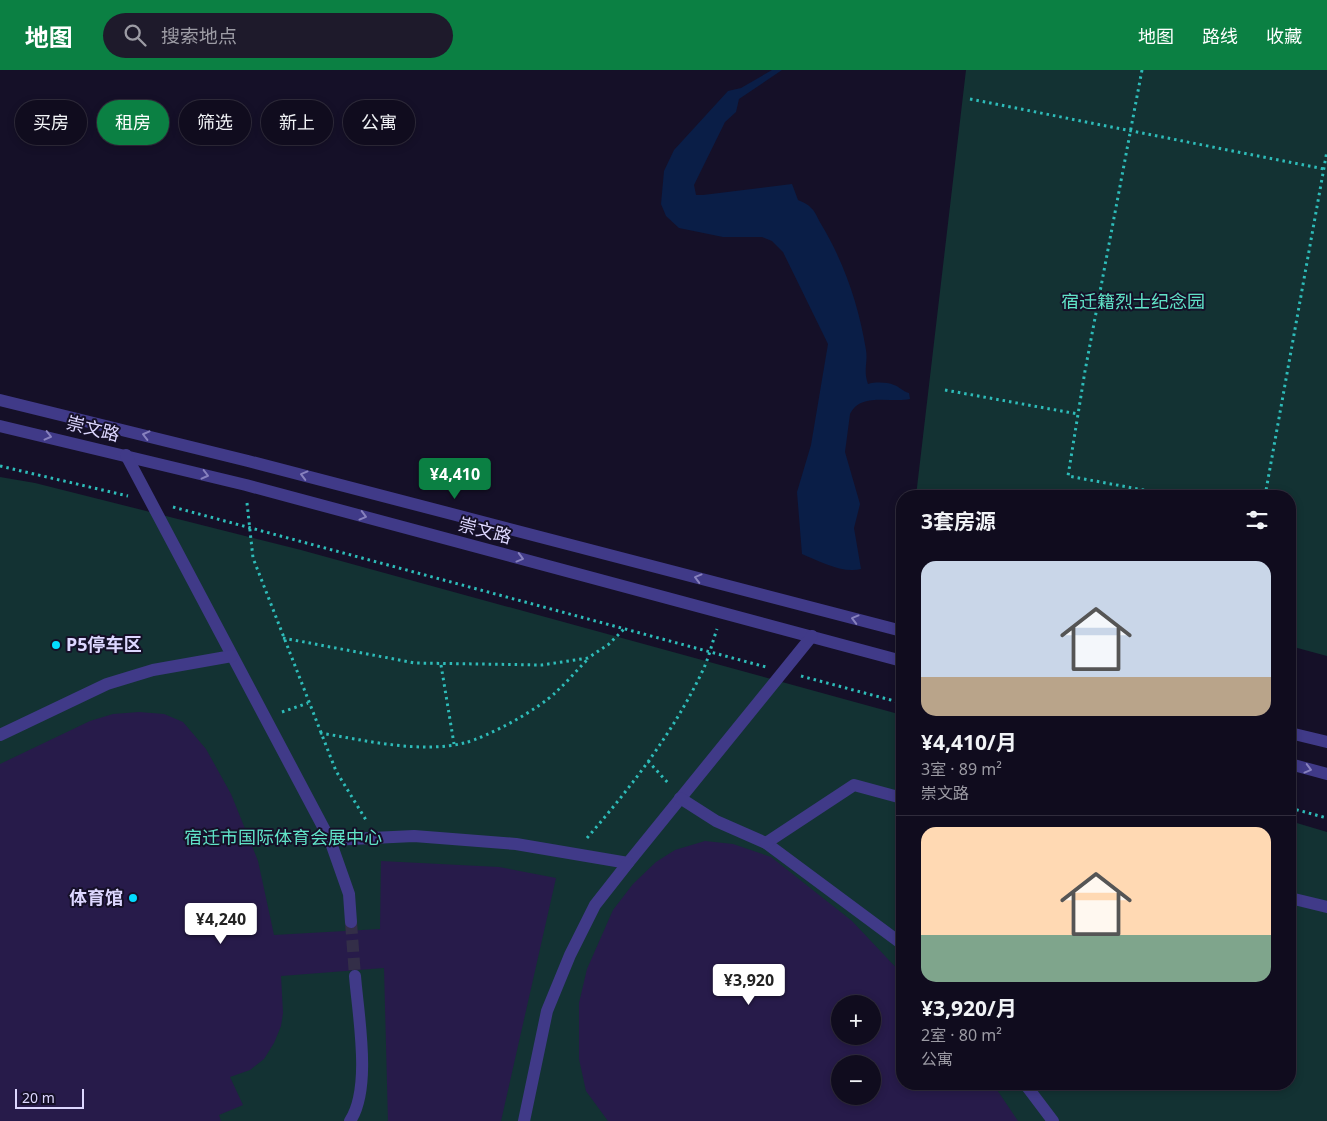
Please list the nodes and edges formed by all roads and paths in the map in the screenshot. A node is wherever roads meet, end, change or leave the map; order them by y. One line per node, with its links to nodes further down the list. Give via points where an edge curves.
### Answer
1 (1142, 70): 3 (path)
2 (970, 99): 3 (path)
3 (1130, 132): 6 (path); 9 (path)
4 (1327, 151): 5 (path)
5 (1326, 162): 6 (path)
6 (1324, 169): 15 (path)
7 (945, 390): 9 (path)
8 (0, 400): 20 (street, 崇文路, one-way to 8)
9 (1078, 414): 14 (path, via 1068,476)
10 (0, 426): 11 (street, 崇文路, one-way to 11)
11 (126, 455): 13 (street, 崇文路, one-way to 13); 16 (street)
12 (0, 466): 16 (path)
13 (246, 485): 17 (path); 18 (street, 崇文路, one-way to 18)
14 (1144, 490)
15 (1266, 490)
16 (150, 501): 17 (path); 24 (street)
17 (250, 526): 19 (path); 22 (path, via 253,558)
18 (723, 612): 21 (street, 崇文路); 23 (path)
19 (624, 629): 23 (path); 25 (path)
20 (896, 629)
21 (812, 636): 26 (street, 崇文路); 28 (street)
22 (283, 637): 27 (path, via 415,663); 30 (path)
23 (710, 652): 28 (path); 37 (path, via 681,710)
24 (232, 656): 31 (street); 34 (street, via 153,670 107,684)
25 (588, 658): 27 (path, via 542,665); 36 (path, via 555,694 511,723 464,743)
26 (896, 658)
27 (441, 665): 36 (path)
28 (783, 671): 29 (path); 41 (street)
29 (896, 701)
30 (308, 702): 31 (path); 32 (path)
31 (265, 718): 45 (street)
32 (320, 732): 36 (path, via 395,745); 44 (path, via 336,771)
33 (1296, 734): 35 (street)
34 (0, 735)
35 (1327, 742)
36 (454, 744)
37 (648, 761): 41 (path); 47 (path, via 629,789)
38 (1296, 766): 39 (street, one-way to 39)
39 (1327, 774)
40 (896, 796): 46 (street, via 854,785)
41 (680, 798): 46 (street, via 716,821); 48 (street)
42 (1296, 810): 43 (path)
43 (1327, 818)
44 (376, 838): 45 (street); 47 (street, via 414,836 516,844)
45 (330, 840): 51 (street, via 349,894)
46 (766, 843): 52 (street)
47 (574, 854): 48 (street)
48 (628, 863): 56 (street, via 595,905 547,1011)
49 (1296, 899): 50 (street)
50 (1327, 907)
51 (351, 922)
52 (896, 940)
53 (355, 976): 55 (street, via 360,1093)
54 (1030, 1090): 57 (street)
55 (350, 1121)
56 (524, 1121)
57 (1053, 1121)

